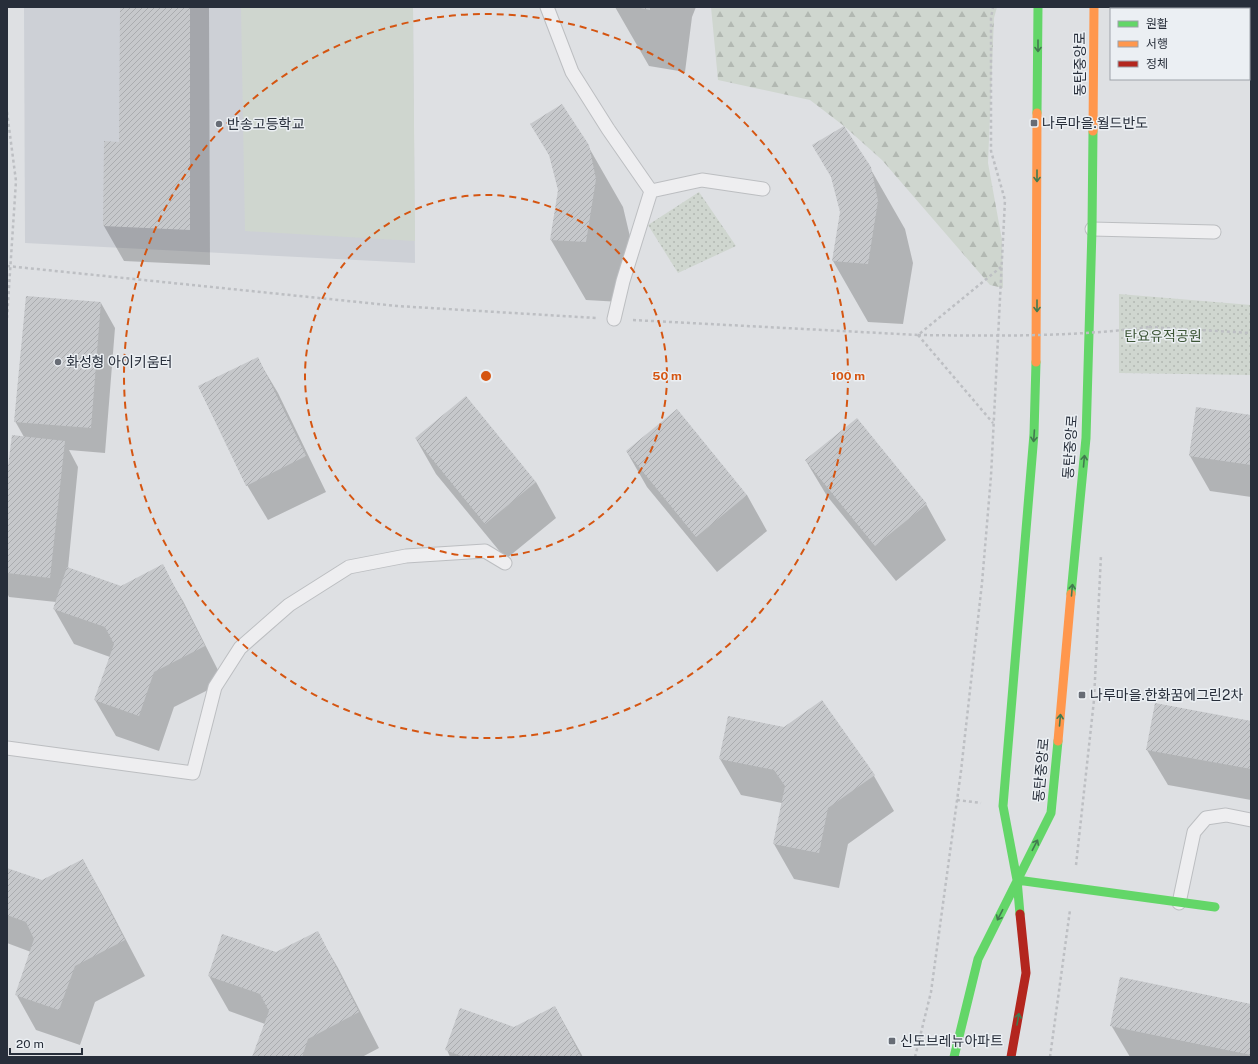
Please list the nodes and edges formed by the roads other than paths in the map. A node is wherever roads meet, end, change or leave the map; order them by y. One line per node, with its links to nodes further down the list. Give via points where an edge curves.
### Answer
1 (547, 7): 5 (lane, via 572,72)
2 (1038, 7): 12 (street, one-way to 12, via 1038,318 1034,434 1003,806)
3 (1094, 7): 6 (street, 동탄중앙로)
4 (763, 189): 5 (lane, via 702,180)
5 (651, 191): 8 (lane)
6 (1092, 229): 7 (lane); 12 (street, 동탄중앙로, one-way to 6, via 1051,813 1086,438)
7 (1214, 232)
8 (614, 318)
9 (505, 563): 10 (lane, via 485,551 406,556 349,567 289,605 240,648 215,688 193,773)
10 (7, 748)
11 (1251, 820): 13 (lane, via 1226,815 1206,818 1194,832)
12 (1017, 880): 13 (street); 15 (street, 동탄중앙로, one-way to 15, via 978,959); 16 (street, one-way to 12, via 1026,973)
13 (1179, 903): 14 (street)
14 (1214, 908)
15 (954, 1057)
16 (1011, 1057)

